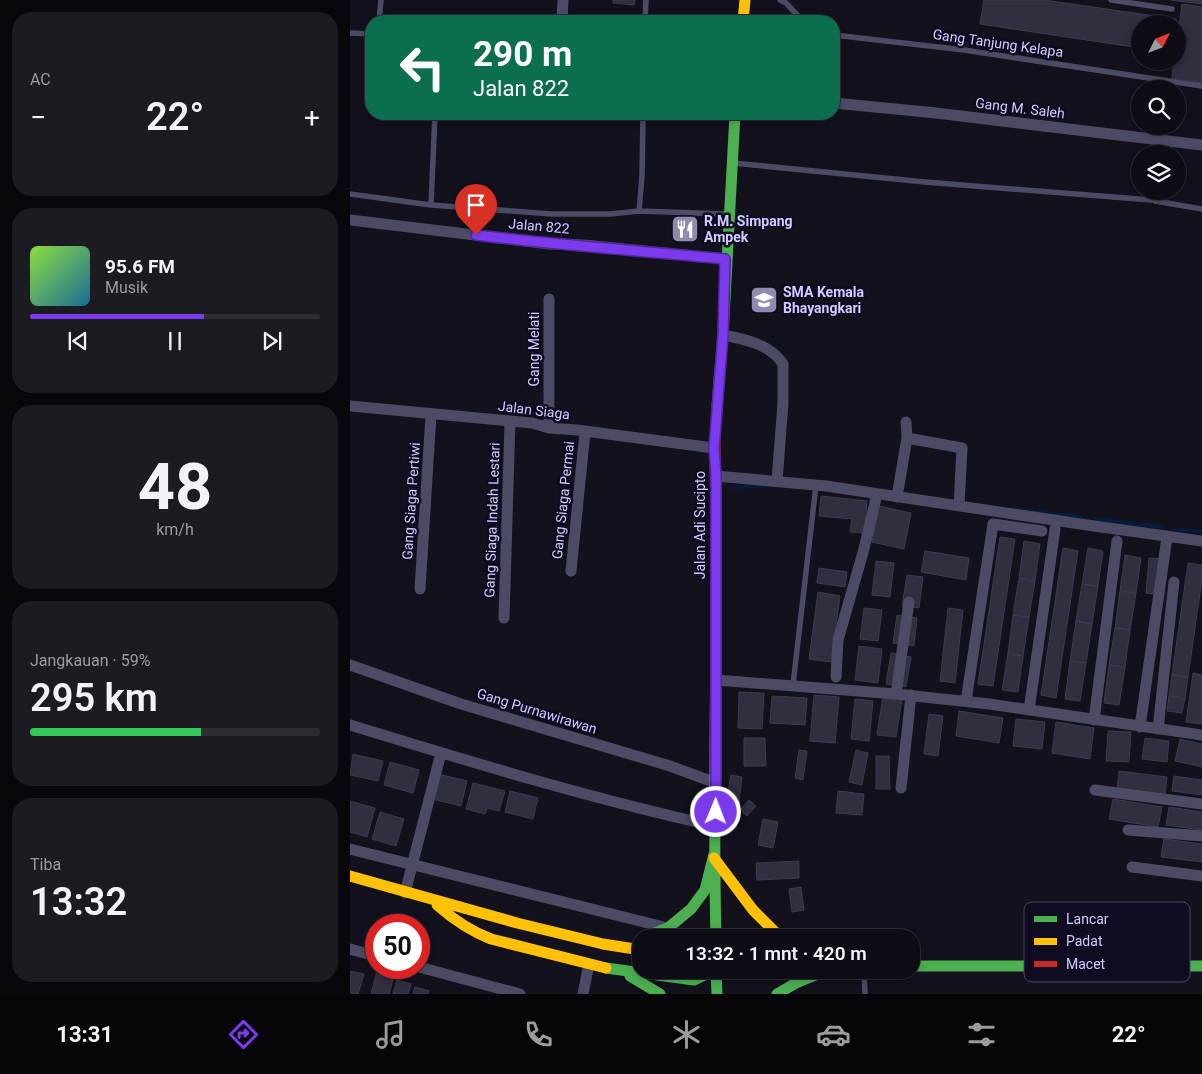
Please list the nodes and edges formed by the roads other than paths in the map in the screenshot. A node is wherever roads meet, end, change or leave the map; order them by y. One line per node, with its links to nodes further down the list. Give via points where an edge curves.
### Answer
1 (381, 0): 8 (lane)
2 (563, 0): 9 (street)
3 (646, 0): 10 (lane)
4 (745, 0): 11 (main road)
5 (780, 0): 12 (lane)
6 (1112, 0): 7 (lane)
7 (1172, 9)
8 (380, 15)
9 (562, 15)
10 (645, 15)
11 (744, 15)
12 (797, 15)
13 (350, 33): 14 (lane)
14 (365, 34)
15 (840, 36): 16 (lane, Gang Tanjung Kelapa, via 964,50)
16 (1202, 86)
17 (840, 105): 21 (street, Gang M. Saleh)
18 (435, 120): 24 (lane)
19 (643, 120): 26 (lane)
20 (734, 120): 22 (main road, Jalan Adi Sucipto)
21 (1202, 145)
22 (731, 162): 25 (lane, via 924,182 1153,200); 27 (main road, Jalan Adi Sucipto)
23 (350, 194): 24 (lane)
24 (431, 205): 26 (lane, via 552,214)
25 (1202, 209)
26 (639, 211): 27 (lane)
27 (729, 214): 29 (main road, Jalan Adi Sucipto)
28 (350, 220): 29 (street, Jalan 822, via 549,244)
29 (725, 259): 31 (main road, Jalan Adi Sucipto)
30 (549, 299): 36 (street, Gang Melati)
31 (723, 335): 39 (main road, Jalan Adi Sucipto); 41 (street, via 761,346 783,364)
32 (350, 406): 33 (street, Jalan Siaga)
33 (431, 415): 34 (street, Jalan Siaga); 53 (street, Gang Siaga Pertiwi)
34 (510, 422): 36 (street, Jalan Siaga); 55 (street, Gang Siaga Indah Lestari)
35 (906, 422): 38 (street)
36 (549, 428): 37 (street, Jalan Siaga)
37 (585, 432): 39 (street, Jalan Siaga); 51 (street, Gang Siaga Permai)
38 (907, 438): 44 (street); 45 (street, via 962,448)
39 (714, 448): 40 (main road, Jalan Adi Sucipto)
40 (716, 476): 41 (street); 58 (main road, Jalan Adi Sucipto)
41 (777, 481): 42 (street)
42 (816, 485): 43 (street); 59 (lane)
43 (877, 494): 44 (street); 57 (street, via 838,640)
44 (897, 497): 45 (street)
45 (960, 506): 48 (street)
46 (1055, 530): 63 (street)
47 (1042, 531): 62 (street, via 994,524)
48 (1167, 537): 50 (street); 66 (street)
49 (1117, 541): 64 (street)
50 (1202, 541)
51 (571, 571)
52 (1174, 582): 67 (street)
53 (420, 589)
54 (909, 602): 60 (street)
55 (504, 618)
56 (350, 666): 70 (street, Gang Purnawirawan)
57 (836, 677)
58 (716, 680): 59 (street); 70 (main road, Jalan Adi Sucipto)
59 (793, 685): 60 (street)
60 (896, 694): 61 (street)
61 (911, 695): 62 (street); 71 (street)
62 (966, 701): 63 (street)
63 (1029, 710): 64 (street)
64 (1094, 720): 66 (street)
65 (350, 725): 69 (street)
66 (1140, 727): 67 (street)
67 (1158, 729): 68 (street)
68 (1202, 735)
69 (441, 753): 74 (street); 79 (street)
70 (716, 783): 74 (main road, Jalan Adi Sucipto)
71 (901, 788)
72 (1095, 790): 73 (street)
73 (1202, 804)
74 (715, 826): 78 (main road, Jalan Adi Sucipto)
75 (1128, 830): 76 (street)
76 (1202, 836)
77 (350, 849): 79 (street)
78 (714, 856): 85 (main road, via 705,890 698,901); 86 (main road, Jalan Adi Sucipto); 87 (main road, via 753,912)
79 (412, 864): 83 (street); 85 (street)
80 (1132, 867): 82 (street)
81 (350, 876): 83 (main road)
82 (1202, 876)
83 (405, 893): 84 (main road)
84 (433, 901): 89 (main road); 93 (main road, via 456,922 491,940)
85 (668, 928)
86 (716, 929)
87 (769, 929)
88 (632, 941): 89 (main road)
89 (618, 946): 90 (main road)
90 (632, 948)
91 (350, 949): 92 (street)
92 (365, 953)
93 (589, 964): 97 (main road); 103 (street)
94 (920, 966): 95 (main road)
95 (1024, 966)
96 (430, 970): 102 (street)
97 (614, 970): 98 (main road); 104 (main road, via 637,979)
98 (632, 972)
99 (716, 979): 105 (main road)
100 (806, 979): 106 (main road)
101 (864, 979): 107 (lane)
102 (520, 994)
103 (582, 994)
104 (660, 994)
105 (717, 994)
106 (777, 994)
107 (865, 994)

